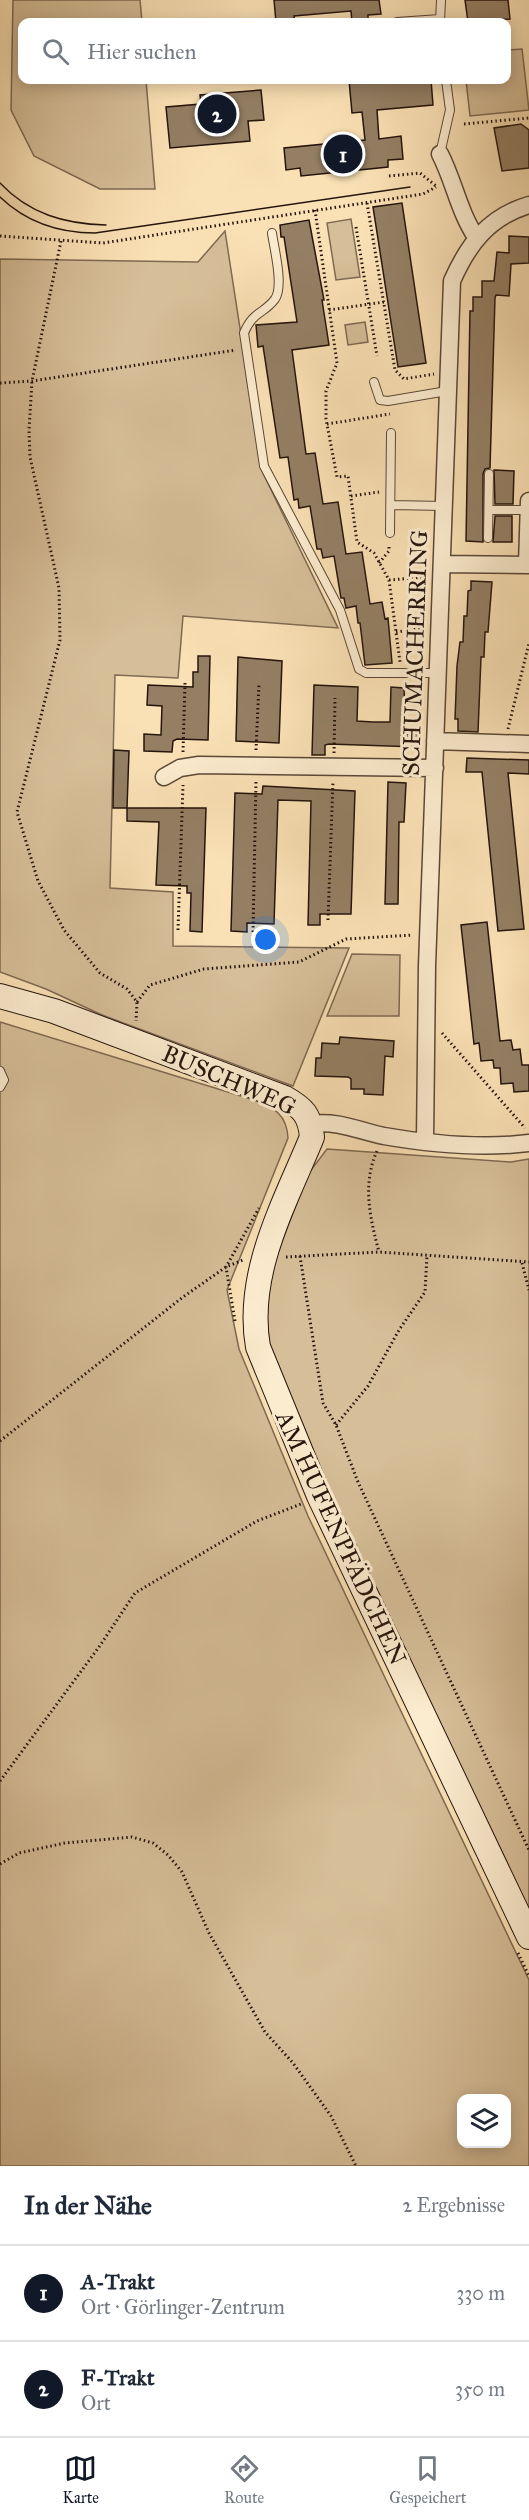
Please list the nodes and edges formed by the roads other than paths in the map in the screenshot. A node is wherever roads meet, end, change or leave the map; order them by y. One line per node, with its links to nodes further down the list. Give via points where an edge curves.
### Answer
1 (441, 0): 2 (lane)
2 (440, 18)
3 (447, 84): 4 (lane, via 450,110)
4 (440, 154): 7 (street, via 465,221)
5 (529, 206): 7 (street, SCHUMACHERRING, via 492,222)
6 (272, 233): 21 (lane, via 280,289 275,300 250,319 244,333 264,466 340,610 359,669 366,674)
7 (476, 237): 9 (street, SCHUMACHERRING, via 452,281)
8 (374, 382): 9 (lane, via 380,400 388,401)
9 (447, 391): 14 (street, SCHUMACHERRING)
10 (391, 433): 13 (lane)
11 (489, 474): 15 (lane)
12 (529, 501): 16 (street)
13 (390, 505): 14 (lane); 17 (lane)
14 (444, 506): 20 (street, SCHUMACHERRING)
15 (489, 510): 16 (lane); 18 (lane)
16 (529, 510): 19 (street)
17 (390, 533)
18 (488, 538)
19 (528, 565): 20 (street)
20 (442, 570): 21 (street, SCHUMACHERRING)
21 (438, 670): 22 (street, SCHUMACHERRING)
22 (435, 741): 23 (street); 24 (street, SCHUMACHERRING)
23 (529, 744)
24 (435, 768): 25 (street, via 199,765); 30 (street, SCHUMACHERRING)
25 (165, 777)
26 (0, 996): 29 (street, BUSCHWEG, via 54,1011 285,1098 304,1109)
27 (0, 1071): 28 (lane)
28 (0, 1087)
29 (311, 1124): 30 (street, BUSCHWEG, via 337,1124 384,1136); 32 (street, AM HUFENPFÄDCHEN, via 312,1137 281,1209 256,1292 253,1322 258,1347 319,1496)
30 (425, 1140): 31 (street, BUSCHWEG, via 482,1145)
31 (529, 1143)
32 (529, 1937)

